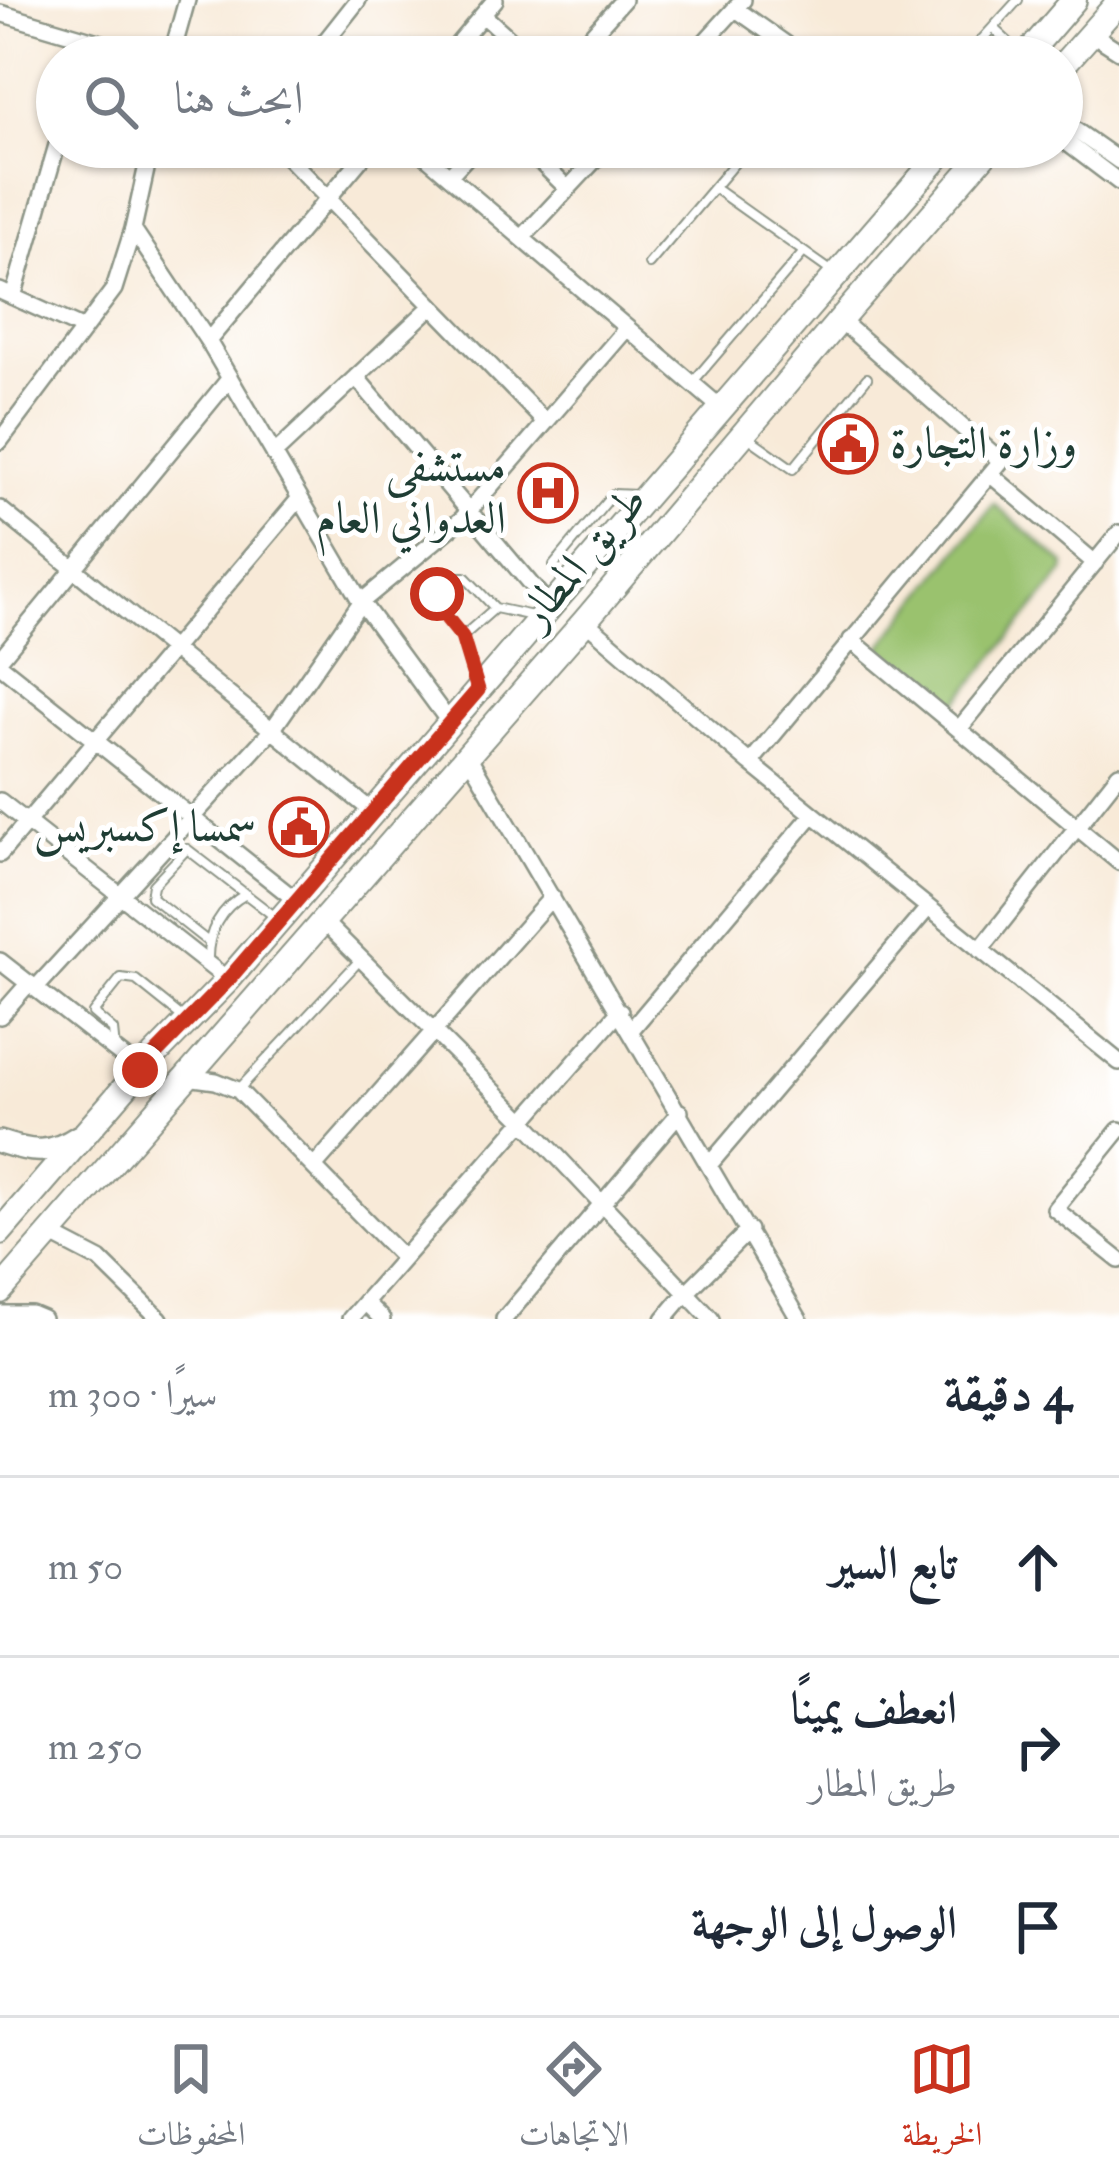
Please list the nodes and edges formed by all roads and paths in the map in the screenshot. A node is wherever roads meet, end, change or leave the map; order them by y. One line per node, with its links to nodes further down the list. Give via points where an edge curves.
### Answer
1 (187, 0): 14 (street)
2 (358, 0): 15 (street)
3 (495, 0): 10 (street)
4 (623, 0): 18 (street)
5 (1018, 0): 11 (lane)
6 (1074, 0): 23 (main road)
7 (1119, 2): 12 (main road)
8 (739, 4): 19 (street); 20 (street)
9 (0, 13): 13 (street)
10 (483, 15): 16 (street); 17 (street)
11 (993, 28): 21 (lane); 22 (lane)
12 (1091, 33): 24 (main road); 25 (street)
13 (55, 36)
14 (177, 36)
15 (330, 36)
16 (466, 36)
17 (506, 36)
18 (591, 36)
19 (710, 36)
20 (778, 36)
21 (986, 36)
22 (1002, 36)
23 (1042, 36)
24 (1083, 42)
25 (1119, 51)
26 (1083, 136): 28 (street)
27 (1083, 155): 41 (street)
28 (1119, 161)
29 (49, 168): 50 (street)
30 (146, 168): 45 (street)
31 (299, 168): 44 (street)
32 (353, 168): 44 (street)
33 (440, 168): 40 (street)
34 (456, 168): 40 (street)
35 (546, 168): 43 (street)
36 (588, 168): 43 (street)
37 (731, 168): 42 (lane)
38 (924, 168): 49 (main road, طريق المطار)
39 (973, 168): 52 (main road, طريق المطار)
40 (449, 176): 46 (street)
41 (1119, 182)
42 (714, 188): 47 (lane); 48 (lane)
43 (568, 189): 46 (street)
44 (328, 198): 51 (street); 55 (street)
45 (133, 229): 54 (street, via 114,289); 55 (street)
46 (522, 238): 53 (street)
47 (804, 252): 49 (lane); 59 (lane)
48 (649, 264)
49 (836, 275): 60 (main road, طريق المطار)
50 (7, 294): 54 (street)
51 (432, 306): 56 (street); 61 (street)
52 (839, 320): 62 (main road, طريق المطار); 65 (street, via 1001,461)
53 (627, 328): 59 (street); 61 (street)
54 (84, 329): 63 (street)
55 (208, 341): 57 (street)
56 (356, 377): 64 (street); 69 (street)
57 (230, 378): 64 (street); 73 (street)
58 (867, 378): 62 (lane, via 793,469)
59 (692, 383): 60 (street)
60 (722, 408): 66 (main road, طريق المطار)
61 (545, 422): 69 (street)
62 (742, 434): 77 (main road, طريق المطار)
63 (0, 441)
64 (274, 454): 67 (street)
65 (990, 474): 71 (street); 79 (street)
66 (645, 497): 72 (lane, via 613,494); 76 (main road, طريق المطار)
67 (300, 498): 74 (street); 80 (street)
68 (0, 509): 73 (street)
69 (469, 511): 74 (street); 76 (street)
70 (1119, 533): 71 (street)
71 (1095, 563): 84 (street)
72 (554, 565)
73 (74, 569): 80 (street); 81 (street)
74 (361, 602): 83 (street); 85 (street)
75 (496, 608): 76 (lane); 78 (lane); 78 (lane, via 465,577 455,577 435,601)
76 (546, 612): 82 (main road, طريق المطار)
77 (585, 621): 87 (main road, طريق المطار); 88 (street)
78 (462, 637): 82 (lane)
79 (851, 640): 84 (street); 88 (street)
80 (173, 649): 85 (street); 86 (street)
81 (0, 662): 86 (street)
82 (478, 690): 83 (main road, طريق المطار)
83 (450, 723): 91 (main road, طريق المطار)
84 (958, 729): 95 (street)
85 (272, 730): 91 (street); 93 (street)
86 (95, 741): 93 (street); 94 (street)
87 (467, 754): 100 (street); 103 (main road, طريق المطار)
88 (750, 764): 92 (street)
89 (1119, 774): 95 (street)
90 (0, 801): 94 (street)
91 (373, 812): 102 (main road, طريق المطار)
92 (813, 814): 101 (street); 114 (street)
93 (192, 818): 99 (street); 102 (street)
94 (27, 822): 96 (street); 99 (street)
95 (1077, 827): 97 (street); 105 (street)
96 (0, 854)
97 (1119, 862)
98 (246, 894): 102 (lane); 104 (lane); 104 (lane, via 187,849 153,885 151,898)
99 (121, 896): 108 (street); 110 (street)
100 (552, 897): 111 (street); 115 (street)
101 (928, 908): 105 (street); 126 (street)
102 (288, 910): 109 (main road, طريق المطار)
103 (323, 921): 106 (street); 119 (main road, طريق المطار)
104 (208, 941): 108 (lane)
105 (980, 950): 117 (street)
106 (361, 960): 115 (street); 120 (lane)
107 (0, 961): 110 (street)
108 (208, 963): 109 (street)
109 (228, 980): 113 (main road, طريق المطار)
110 (32, 986): 112 (street); 116 (street)
111 (620, 1011): 114 (street); 122 (street)
112 (0, 1016)
113 (188, 1021): 116 (lane, via 136,980 121,979 93,1013 113,1030); 118 (main road, طريق المطار)
114 (631, 1030): 121 (street)
115 (434, 1033): 122 (street); 127 (street)
116 (116, 1050): 118 (street)
117 (1119, 1062)
118 (140, 1070): 123 (main road, طريق المطار)
119 (187, 1077): 120 (street); 131 (main road, طريق المطار)
120 (238, 1090): 127 (street)
121 (680, 1112): 126 (street); 128 (street)
122 (523, 1120): 128 (street); 132 (street)
123 (89, 1128): 125 (main road, via 45,1151); 130 (main road, طريق المطار)
124 (1119, 1130): 133 (street, via 1055,1209)
125 (0, 1142)
126 (710, 1164): 129 (street)
127 (314, 1167): 132 (street)
128 (603, 1205): 135 (street); 142 (street)
129 (749, 1230): 135 (street); 145 (street)
130 (0, 1232)
131 (50, 1234): 134 (main road, طريق المطار); 139 (street, via 100,1260)
132 (403, 1258): 136 (street)
133 (1119, 1260)
134 (0, 1292)
135 (686, 1292): 143 (street); 144 (street)
136 (364, 1302): 140 (street); 141 (street)
137 (0, 1314): 138 (street)
138 (43, 1319)
139 (160, 1319)
140 (350, 1319)
141 (382, 1319)
142 (504, 1319)
143 (664, 1319)
144 (711, 1319)
145 (799, 1319)

